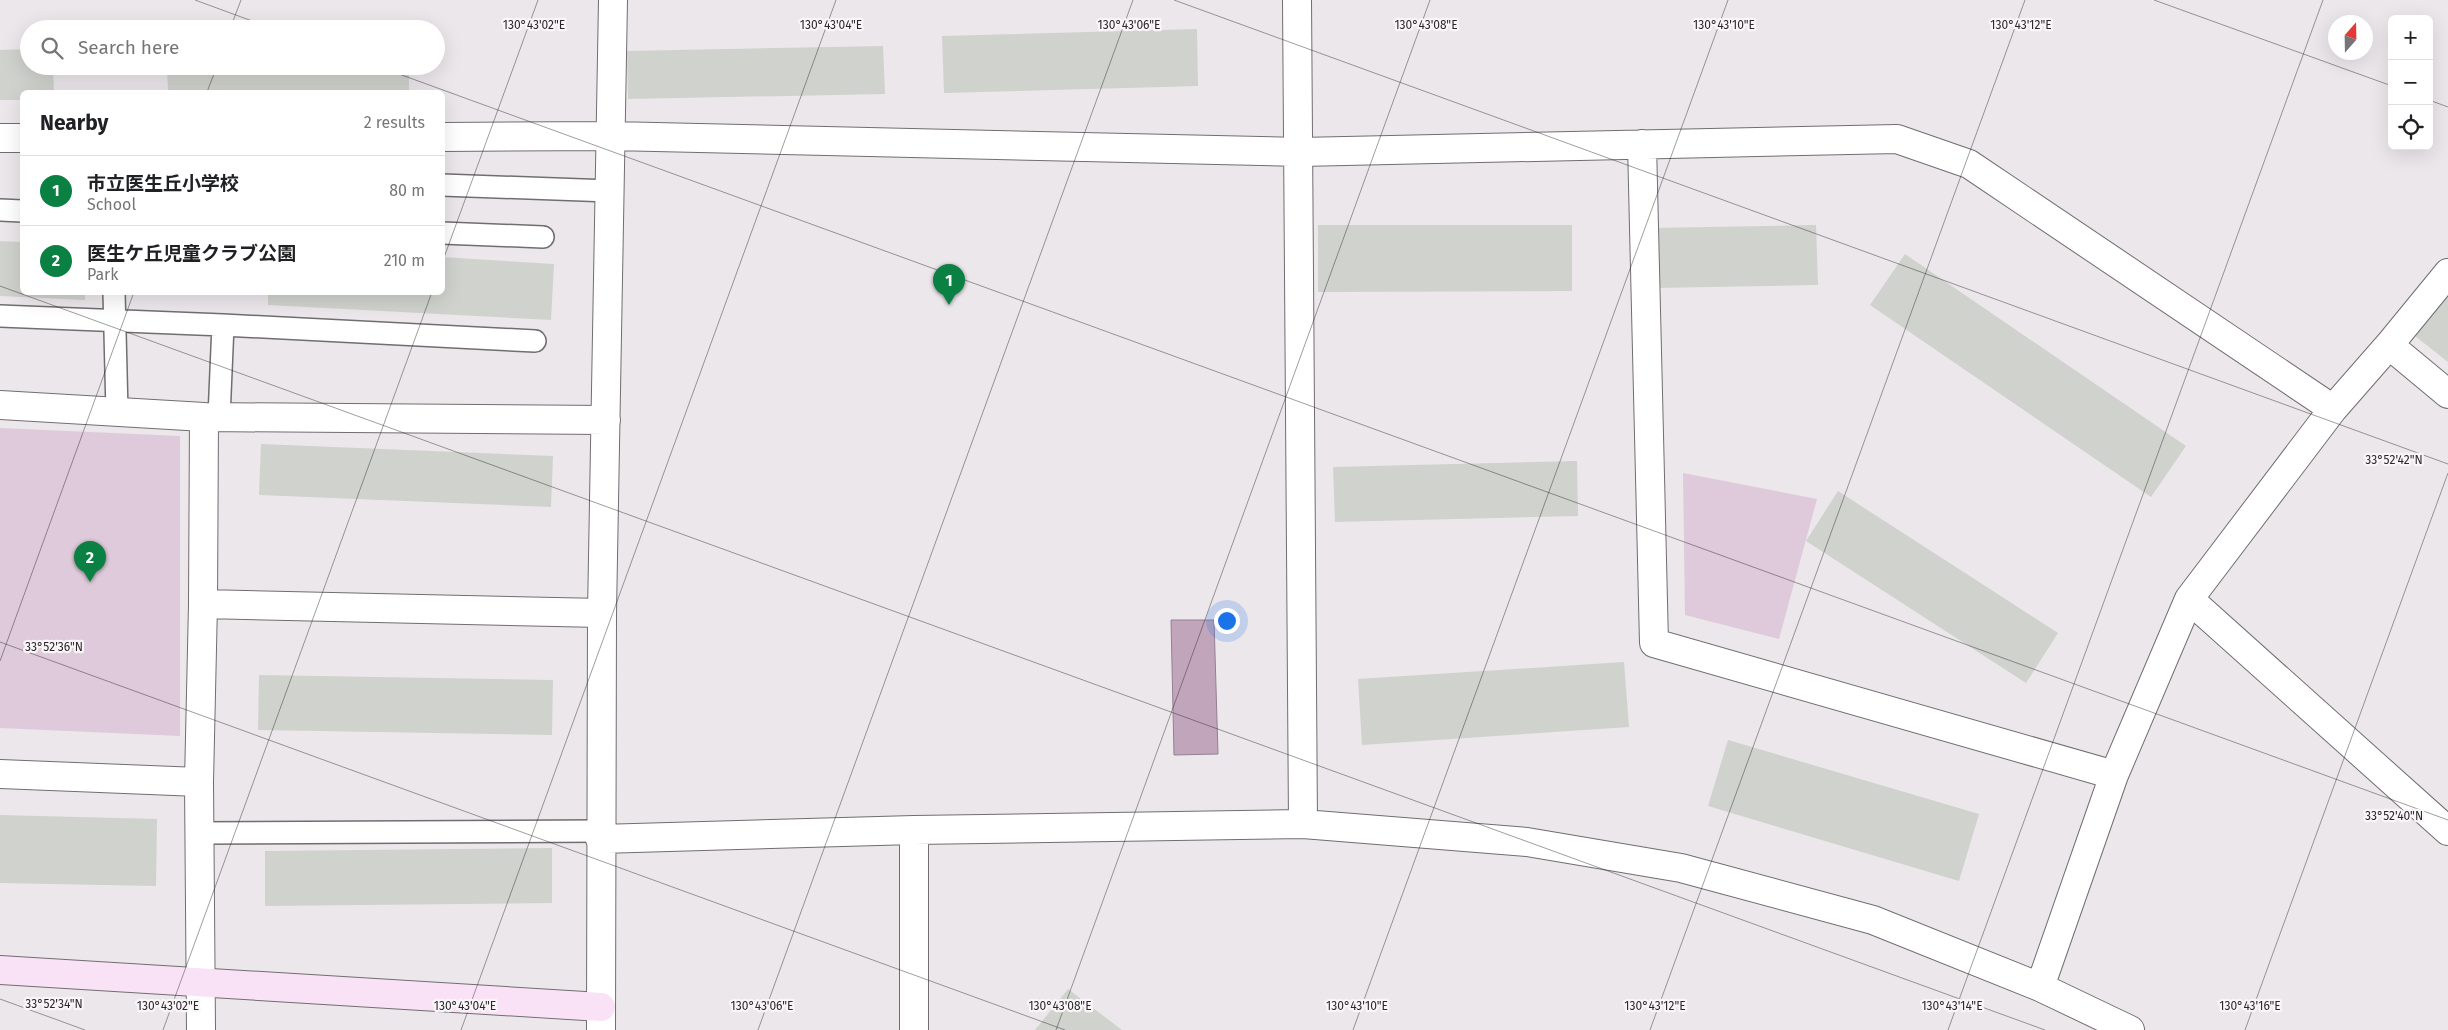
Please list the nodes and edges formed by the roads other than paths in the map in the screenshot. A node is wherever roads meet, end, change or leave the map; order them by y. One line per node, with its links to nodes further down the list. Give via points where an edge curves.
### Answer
1 (613, 0): 3 (street)
2 (1297, 0): 8 (street)
3 (612, 136): 4 (street); 8 (street); 10 (street)
4 (445, 137)
5 (0, 138): 6 (street)
6 (20, 138)
7 (1642, 144): 8 (street); 24 (street, via 1897,139 1969,164); 32 (street, via 1654,643)
8 (1300, 152): 34 (street)
9 (445, 185): 10 (lane)
10 (610, 191): 27 (street)
11 (0, 210): 12 (lane)
12 (20, 211)
13 (445, 233): 14 (lane)
14 (543, 237)
15 (2448, 273): 21 (street)
16 (114, 295): 18 (lane)
17 (0, 316): 18 (lane)
18 (115, 320): 19 (lane); 25 (lane)
19 (223, 325): 20 (lane); 26 (lane)
20 (535, 341)
21 (2389, 345): 22 (street); 24 (street)
22 (2448, 394)
23 (0, 404): 25 (street)
24 (2333, 408): 28 (street)
25 (117, 412): 26 (street)
26 (211, 417): 27 (street); 29 (street)
27 (606, 420): 30 (street)
28 (2189, 599): 32 (street); 36 (street)
29 (203, 604): 30 (street); 33 (street)
30 (602, 613): 38 (street)
31 (0, 774): 33 (street)
32 (2114, 775): 41 (street)
33 (199, 782): 37 (street)
34 (1303, 824): 35 (street); 41 (street, via 1527,842 1682,868 1873,920)
35 (914, 830): 38 (street); 44 (street)
36 (2448, 831)
37 (199, 834): 38 (lane); 40 (street)
38 (600, 835): 42 (street)
39 (0, 970): 40 (street)
40 (201, 983): 42 (street); 43 (street)
41 (2040, 987): 45 (street)
42 (601, 1018)
43 (201, 1030)
44 (914, 1030)
45 (2130, 1030)

